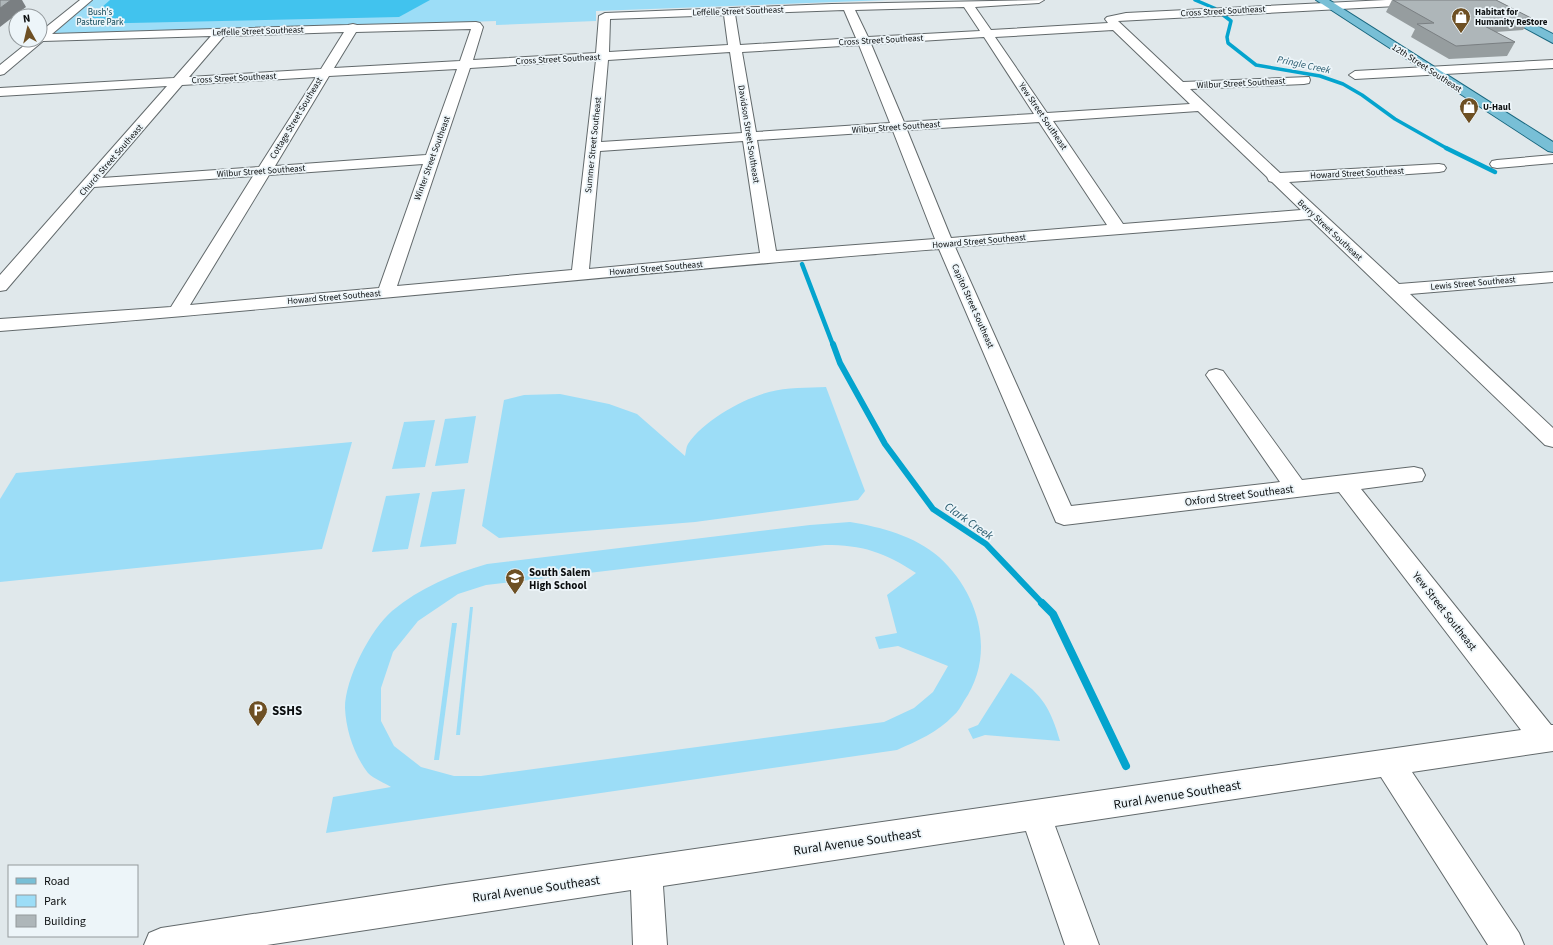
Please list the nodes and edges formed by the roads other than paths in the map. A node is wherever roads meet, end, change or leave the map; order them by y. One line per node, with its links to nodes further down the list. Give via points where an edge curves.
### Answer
1 (87, 0): 13 (street)
2 (1039, 0): 5 (street, Leffelle Street Southeast)
3 (1453, 0): 6 (street, Cross Street Southeast)
4 (1478, 0): 17 (main road)
5 (967, 3): 7 (street, Leffelle Street Southeast); 15 (street, Yew Street Southeast)
6 (1326, 3): 10 (street, Cross Street Southeast); 25 (main road, 12th Street Southeast)
7 (848, 7): 8 (street, Leffelle Street Southeast); 18 (street, Capitol Street Southeast)
8 (729, 12): 9 (street, Leffelle Street Southeast); 20 (street, Davidson Street Southeast)
9 (605, 16): 21 (street, Summer Street Southeast)
10 (1114, 22): 15 (street, Cross Street Southeast); 30 (street, Berry Street Southeast)
11 (476, 25): 12 (street, Leffelle Street Southeast); 22 (street, Winter Street Southeast)
12 (353, 28): 14 (street, Leffelle Street Southeast); 26 (street, Cottage Street Southeast)
13 (48, 32)
14 (221, 32): 16 (street, Leffelle Street Southeast); 29 (street, Church Street Southeast)
15 (986, 34): 18 (street, Cross Street Southeast); 33 (street, Yew Street Southeast)
16 (48, 39)
17 (1553, 39)
18 (863, 41): 20 (street, Cross Street Southeast); 34 (street, Capitol Street Southeast)
19 (28, 48): 24 (street)
20 (736, 48): 21 (street, Cross Street Southeast); 35 (street, Davidson Street Southeast)
21 (602, 56): 22 (street, Cross Street Southeast); 36 (street, Summer Street Southeast)
22 (465, 64): 26 (street, Cross Street Southeast); 38 (street, Winter Street Southeast)
23 (1553, 64): 25 (street)
24 (0, 71)
25 (1432, 71): 27 (street); 37 (main road, 12th Street Southeast)
26 (324, 73): 29 (street, Cross Street Southeast); 42 (street, Cottage Street Southeast)
27 (1355, 75)
28 (1304, 80): 30 (street, Wilbur Street Southeast)
29 (179, 81): 31 (street, Cross Street Southeast); 44 (street, Church Street Southeast)
30 (1178, 86): 32 (street, Berry Street Southeast)
31 (0, 92)
32 (1200, 107): 33 (street, Wilbur Street Southeast); 43 (street, Berry Street Southeast)
33 (1044, 116): 34 (street, Wilbur Street Southeast); 46 (street, Yew Street Southeast)
34 (899, 127): 35 (street, Wilbur Street Southeast); 47 (street, Capitol Street Southeast)
35 (748, 136): 36 (street, Wilbur Street Southeast); 48 (street, Davidson Street Southeast)
36 (593, 147): 49 (street, Summer Street Southeast)
37 (1553, 148)
38 (432, 158): 42 (street, Wilbur Street Southeast); 53 (street, Winter Street Southeast)
39 (1553, 159): 40 (street)
40 (1497, 164)
41 (1439, 168): 43 (street, Howard Street Southeast)
42 (264, 172): 44 (street, Wilbur Street Southeast); 54 (street, Cottage Street Southeast)
43 (1274, 178): 45 (street, Berry Street Southeast)
44 (91, 183): 51 (street, Church Street Southeast)
45 (1313, 214): 46 (street, Howard Street Southeast); 52 (street, Berry Street Southeast)
46 (1118, 230): 47 (street, Howard Street Southeast)
47 (945, 243): 48 (street, Howard Street Southeast); 61 (street, Capitol Street Southeast)
48 (769, 257): 49 (street, Howard Street Southeast)
49 (580, 274): 53 (street, Howard Street Southeast)
50 (1553, 277): 52 (street, Lewis Street Southeast)
51 (0, 286)
52 (1394, 290): 57 (street, Berry Street Southeast)
53 (386, 292): 54 (street, Howard Street Southeast)
54 (177, 312): 55 (street, Howard Street Southeast)
55 (0, 325)
56 (1216, 375): 60 (street)
57 (1553, 440)
58 (1414, 475): 59 (street, Oxford Street Southeast)
59 (1344, 483): 60 (street, Oxford Street Southeast); 62 (street, Yew Street Southeast)
60 (1297, 489): 61 (street, Oxford Street Southeast)
61 (1064, 516)
62 (1549, 738): 63 (street, Rural Avenue Southeast)
63 (1388, 762): 64 (street, Rural Avenue Southeast); 70 (street)
64 (1036, 815): 65 (street, Rural Avenue Southeast); 69 (street)
65 (646, 872): 66 (street, Rural Avenue Southeast, via 445,900); 68 (street)
66 (221, 941): 67 (street, Rural Avenue Southeast)
67 (161, 945)
68 (650, 945)
69 (1082, 945)
70 (1507, 945)

